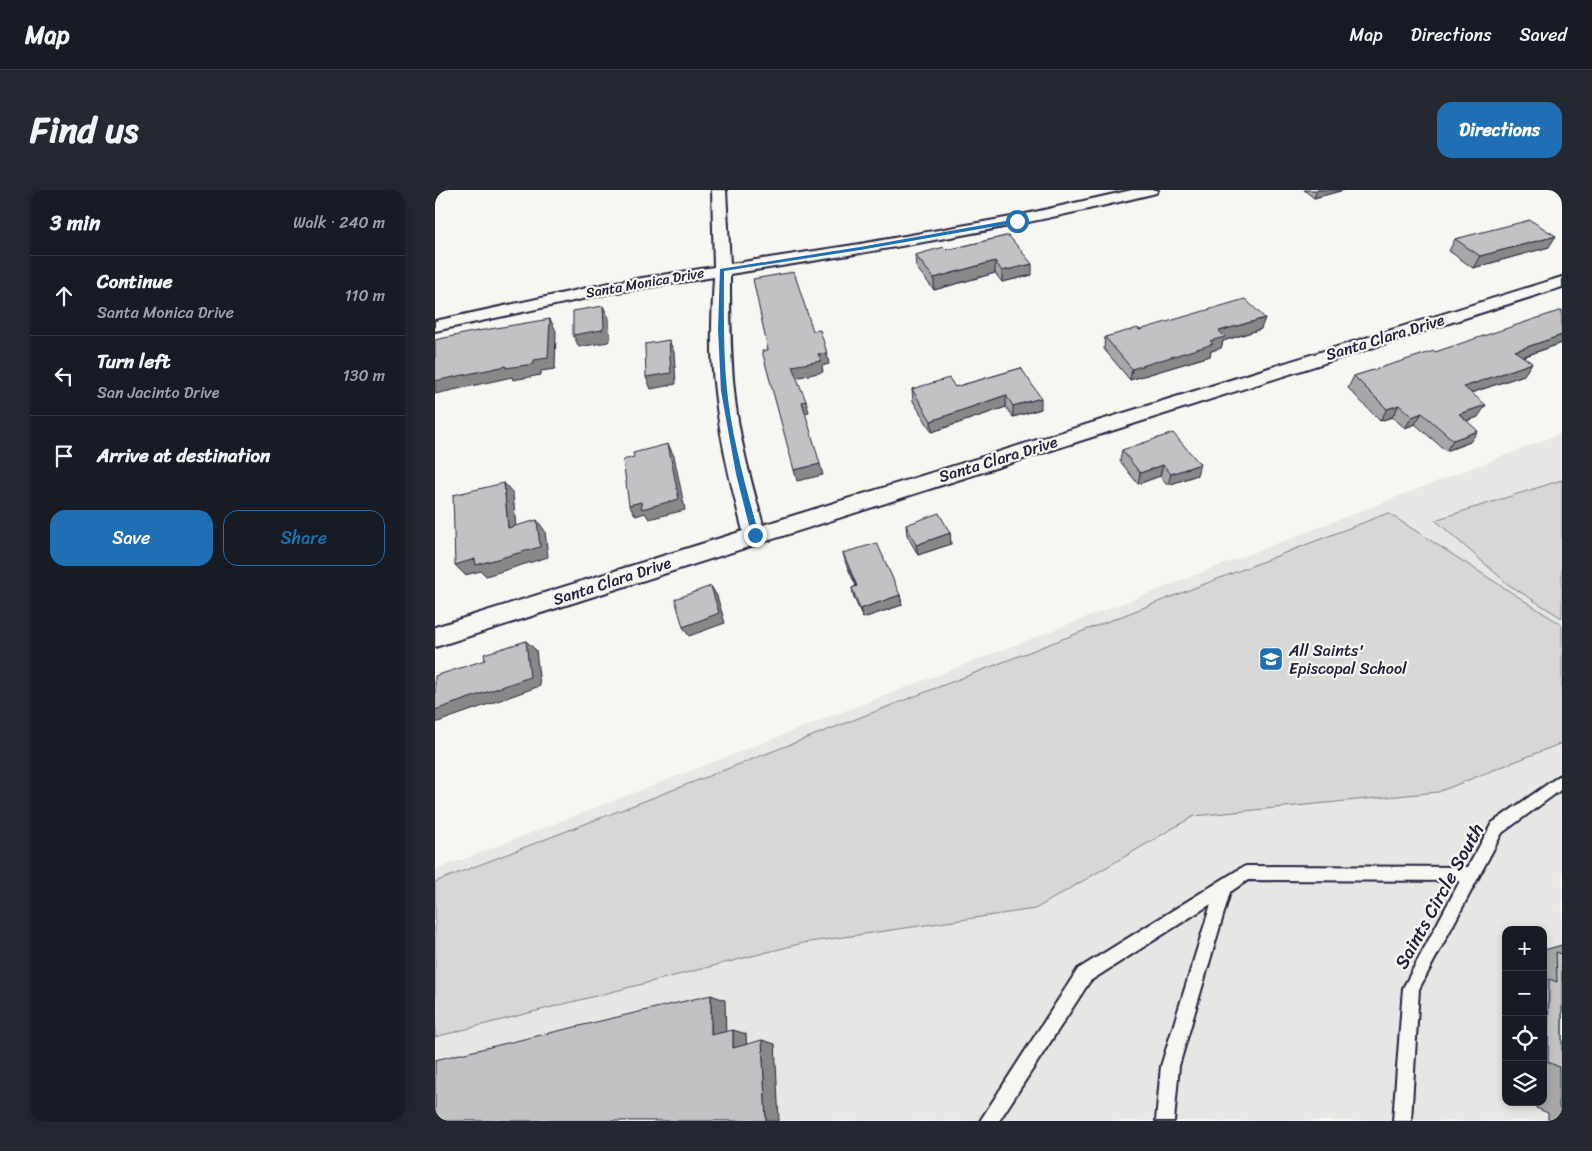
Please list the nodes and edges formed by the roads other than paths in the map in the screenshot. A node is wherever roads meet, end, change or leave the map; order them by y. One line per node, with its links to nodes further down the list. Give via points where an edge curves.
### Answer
1 (719, 190): 3 (street)
2 (1151, 190): 3 (street, Santa Monica Drive, via 1017,221)
3 (722, 270): 5 (street, Santa Monica Drive, via 610,288); 6 (street, via 724,391 739,474)
4 (1562, 282): 6 (street, Santa Clara Drive)
5 (435, 326)
6 (755, 535): 7 (street, Santa Clara Drive)
7 (435, 637)
8 (1561, 784): 9 (lane, Saints Circle South, via 1497,828)
9 (1471, 874): 10 (lane, via 1246,873); 13 (lane, Saints Circle South, via 1411,988)
10 (1224, 887): 11 (lane, via 1084,976); 12 (lane, via 1170,1066)
11 (989, 1121)
12 (1165, 1121)
13 (1402, 1121)

